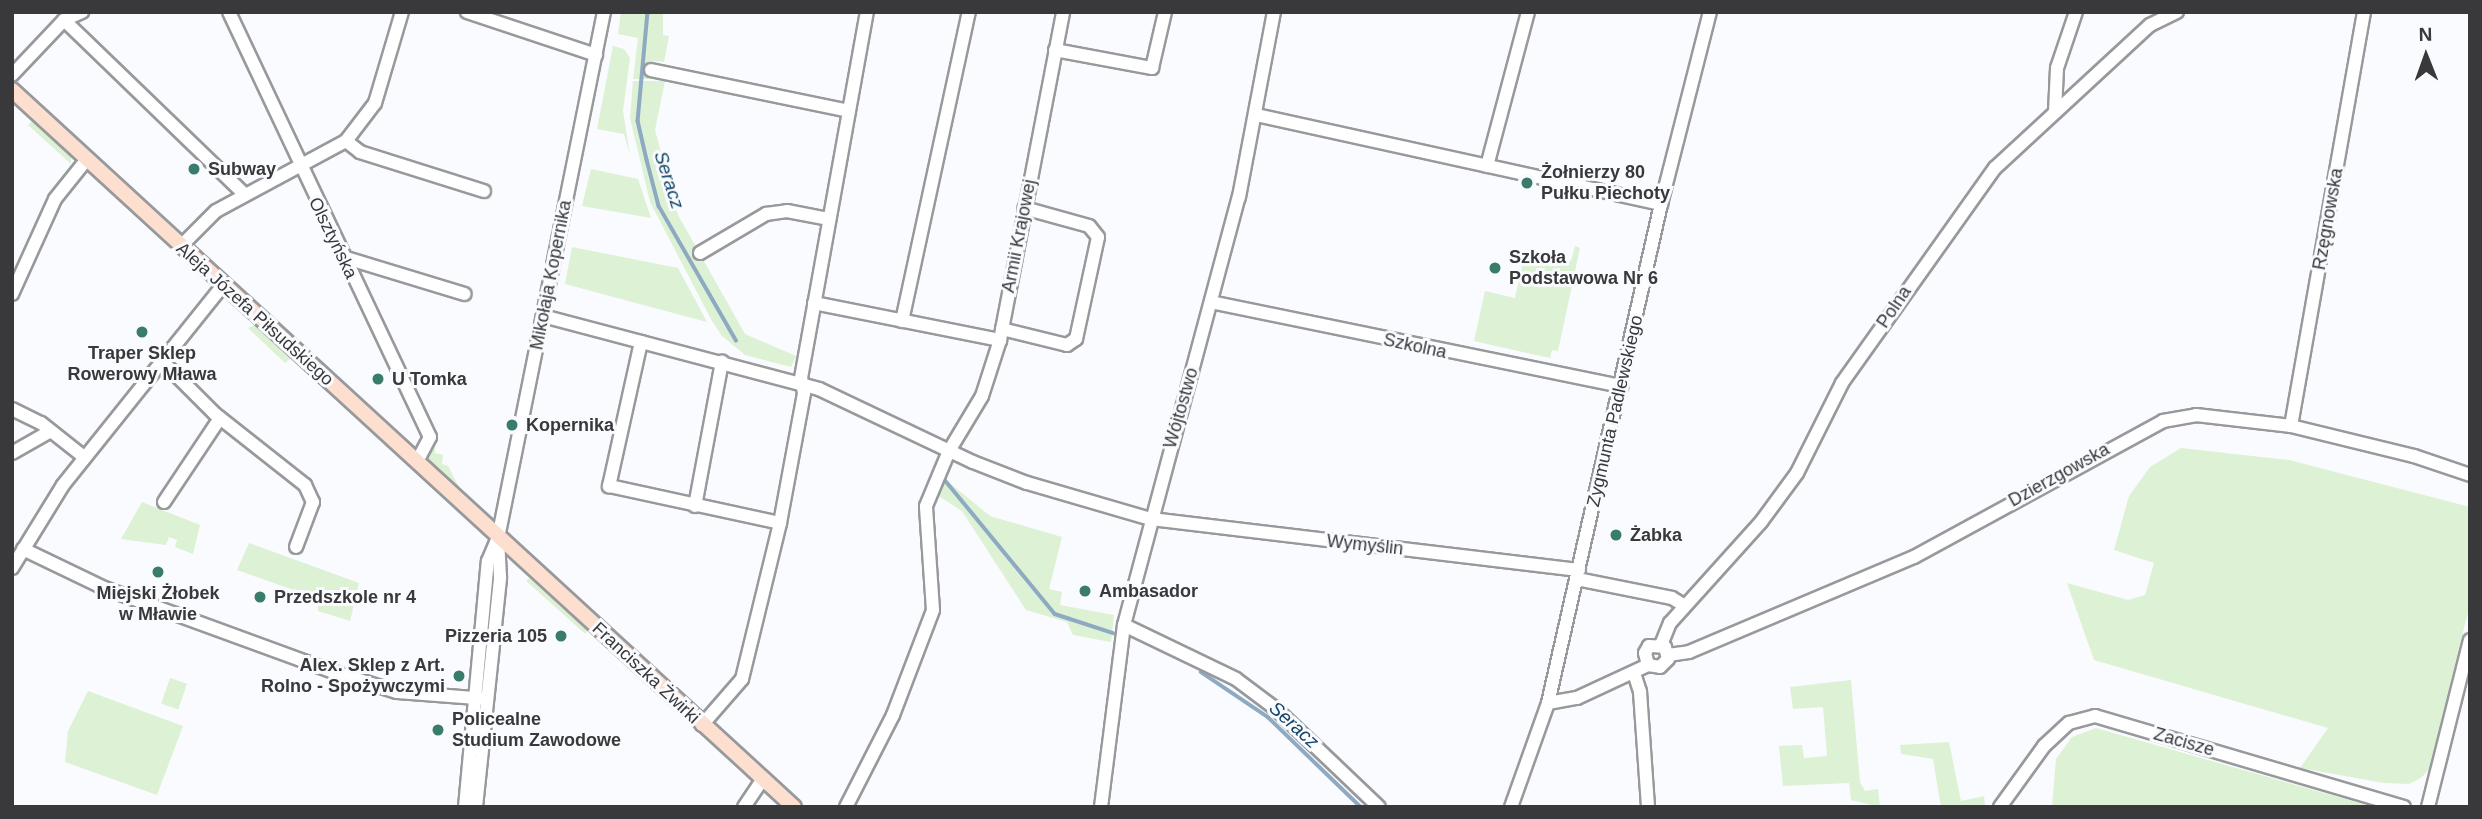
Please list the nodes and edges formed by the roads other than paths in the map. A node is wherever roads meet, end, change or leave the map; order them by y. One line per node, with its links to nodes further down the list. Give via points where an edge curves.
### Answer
1 (82, 12): 16 (street)
2 (229, 12): 27 (street, Olsztyńska)
3 (402, 12): 25 (street, via 375,103)
4 (467, 12): 18 (street)
5 (604, 12): 18 (street, Mikołaja Kopernika)
6 (867, 12): 22 (street)
7 (969, 12): 43 (street)
8 (1063, 12): 17 (street, Armii Krajowej)
9 (1166, 12): 17 (street, via 1152,68)
10 (1274, 12): 24 (street, Wójtostwo)
11 (1528, 12): 28 (street)
12 (1710, 12): 31 (street, Zygmunta Padlewskiego)
13 (2076, 12): 23 (street, via 2057,68)
14 (2177, 12): 23 (street, Polna, via 2150,25)
15 (2364, 12): 52 (street, Rzęgnowska)
16 (64, 20): 20 (street); 30 (street)
17 (1055, 50): 32 (street, Armii Krajowej)
18 (596, 55): 42 (street, Mikołaja Kopernika)
19 (651, 70): 22 (street)
20 (12, 75)
21 (12, 90): 26 (main road, Aleja Józefa Piłsudskiego)
22 (849, 111): 33 (street)
23 (2055, 112): 68 (street, Polna, via 1995,168 1842,383 1797,473)
24 (1256, 115): 28 (street); 40 (street, Wójtostwo)
25 (346, 141): 27 (street); 29 (street, via 360,152)
26 (87, 159): 34 (main road, Aleja Józefa Piłsudskiego); 38 (street, via 55,199)
27 (298, 165): 30 (street); 36 (street, Olsztyńska)
28 (1488, 166): 31 (street)
29 (484, 191)
30 (244, 194): 34 (street, via 216,211)
31 (1661, 204): 49 (street, Zygmunta Padlewskiego)
32 (1024, 208): 44 (street, Armii Krajowej); 44 (street, via 1089,226 1098,237 1076,339 1067,345)
33 (830, 219): 35 (street, via 786,211 766,214); 41 (street)
34 (181, 246): 37 (main road, Aleja Józefa Piłsudskiego)
35 (700, 253)
36 (343, 257): 39 (street); 57 (street, Olsztyńska, via 430,437)
37 (223, 285): 46 (street); 57 (main road, Aleja Józefa Piłsudskiego)
38 (12, 294)
39 (466, 294)
40 (1211, 302): 49 (street, Szkolna); 61 (street, Wójtostwo)
41 (814, 303): 43 (street); 48 (street, via 800,378)
42 (543, 316): 45 (street, Wymyślin); 63 (street, Mikołaja Kopernika)
43 (902, 321): 44 (street)
44 (1001, 334): 54 (street, Armii Krajowej, via 982,396)
45 (641, 342): 47 (street, Wymyślin); 60 (street, via 609,486)
46 (162, 361): 51 (street); 56 (street)
47 (722, 362): 48 (street, Wymyślin); 60 (street)
48 (803, 384): 54 (street, Wymyślin); 62 (street)
49 (1621, 386): 67 (street, Zygmunta Padlewskiego)
50 (12, 409): 53 (street)
51 (220, 418): 59 (street); 64 (street, via 310,492 313,502)
52 (2291, 426): 58 (street, Dzierzgowska, via 2414,456); 71 (street, Dzierzgowska, via 2196,415 2163,421 1914,557 1689,652)
53 (49, 432): 55 (street); 56 (street)
54 (949, 451): 61 (street, Wymyślin, via 1027,483); 82 (street, Armii Krajowej, via 926,506 933,610 893,715)
55 (12, 453)
56 (84, 457): 65 (street)
57 (417, 461): 63 (main road, Aleja Józefa Piłsudskiego)
58 (2470, 475)
59 (164, 502)
60 (695, 506): 62 (street)
61 (1151, 519): 67 (street, Wymyślin); 69 (street, Wójtostwo)
62 (780, 523): 76 (street, via 742,679)
63 (498, 538): 74 (street, Mikołaja Kopernika, via 488,561); 76 (main road, Franciszka Żwirki)
64 (296, 547)
65 (23, 549): 66 (street); 74 (street, via 104,588 331,671 397,692)
66 (12, 568)
67 (1578, 574): 68 (street, Wymyślin, via 1672,598); 75 (street, Zygmunta Padlewskiego)
68 (1685, 606): 71 (street, Polna, via 1670,623)
69 (1124, 625): 83 (street, Wójtostwo); 84 (street, via 1236,679 1276,709)
70 (2470, 640): 89 (street)
71 (1665, 650): 72 (street, Dzierzgowska, via 1663,666); 72 (street, Dzierzgowska, via 1646,649)
72 (1648, 665): 73 (street, Dzierzgowska)
73 (1634, 673): 75 (street, Dzierzgowska, via 1577,698); 86 (street, via 1640,692)
74 (481, 699): 78 (street); 79 (street)
75 (1548, 703): 85 (street, Zygmunta Padlewskiego)
76 (702, 725): 77 (main road, Franciszka Żwirki)
77 (762, 780): 80 (street); 81 (main road, Franciszka Żwirki)
78 (466, 807)
79 (476, 807)
80 (744, 807)
81 (794, 807)
82 (846, 807)
83 (1101, 807)
84 (1379, 807)
85 (1511, 807)
86 (1648, 807)
87 (2000, 807): 88 (street, Zacisze, via 2044,746 2069,723 2095,716)
88 (2404, 807)
89 (2428, 807)

